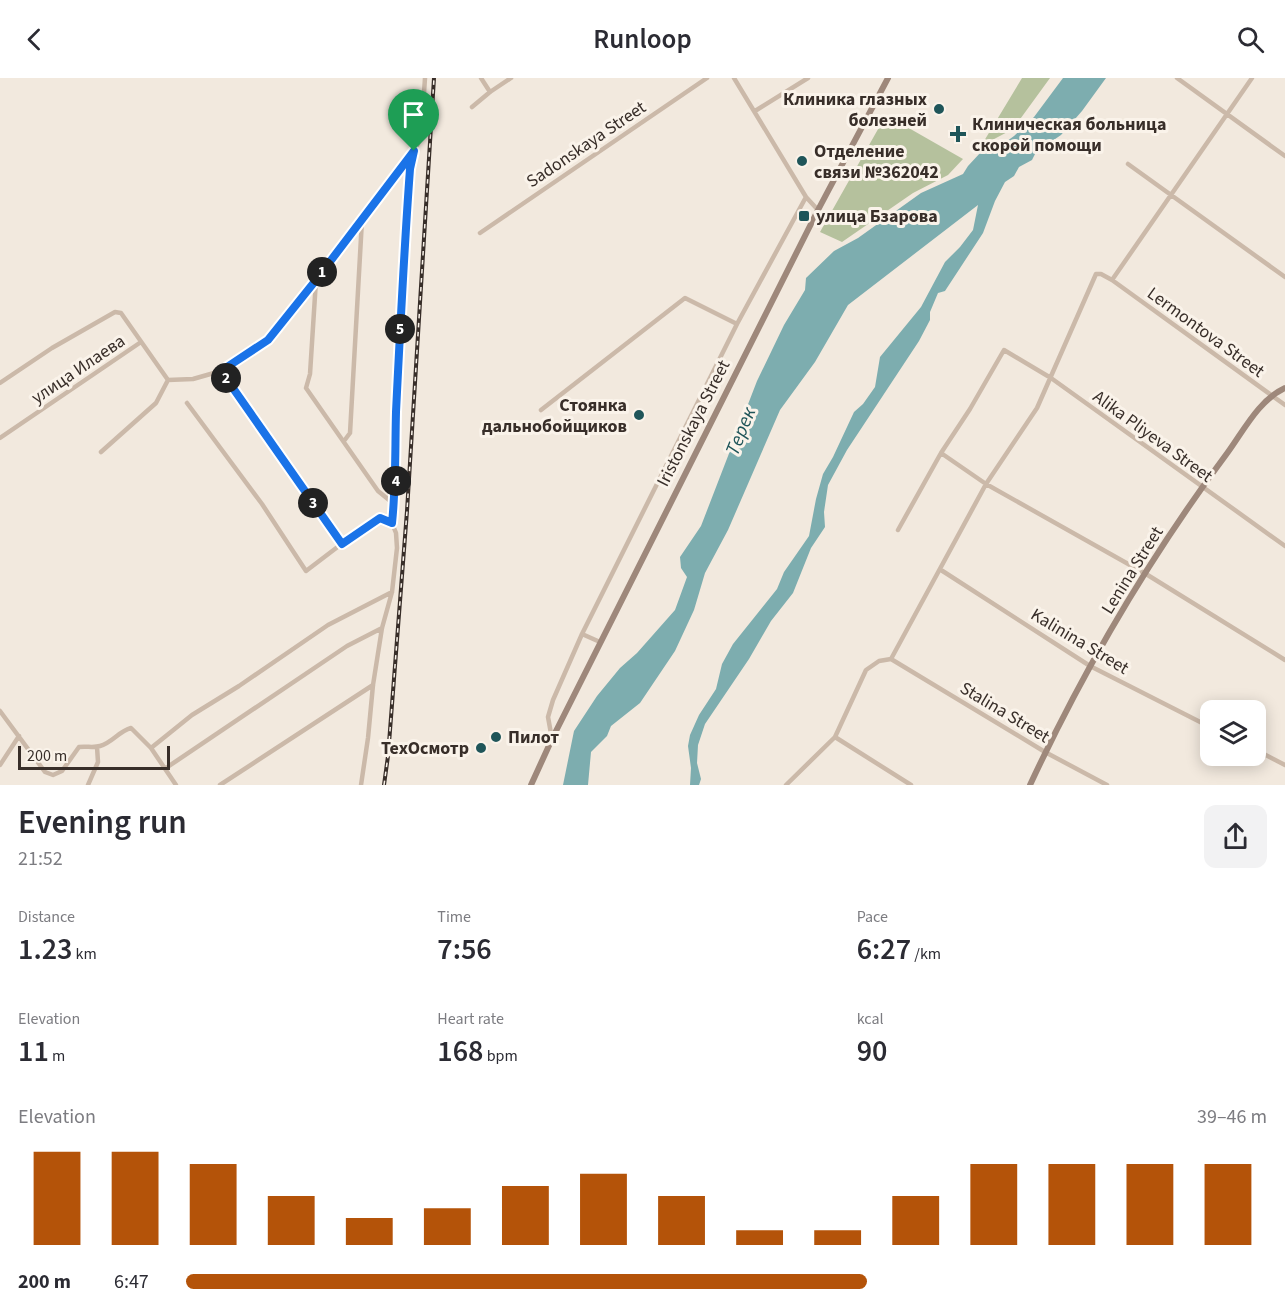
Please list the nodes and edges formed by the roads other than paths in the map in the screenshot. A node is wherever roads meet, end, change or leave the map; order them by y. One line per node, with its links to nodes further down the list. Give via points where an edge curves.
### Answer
1 (425, 78): 14 (street, via 421,138)
2 (481, 78): 10 (street)
3 (511, 78): 10 (street)
4 (707, 78): 21 (street, Sadonskaya Street)
5 (734, 78): 12 (street)
6 (808, 78): 12 (street)
7 (888, 78): 19 (main road, Iristonskaya Street)
8 (1177, 78): 13 (street)
9 (1252, 78): 13 (street)
10 (490, 92): 11 (street)
11 (472, 108)
12 (755, 111): 18 (street)
13 (1227, 113): 15 (street); 17 (street)
14 (414, 151): 20 (street); 42 (street, via 402,291)
15 (1285, 156)
16 (1128, 164): 17 (street)
17 (1170, 194): 22 (street); 24 (street)
18 (806, 197): 19 (street); 25 (street)
19 (818, 210): 52 (main road, Iristonskaya Street)
20 (362, 220): 23 (street); 37 (street, via 350,433)
21 (480, 233)
22 (1285, 277)
23 (316, 280): 27 (street, via 268,340); 37 (street, via 306,388)
24 (1112, 280): 28 (street, via 1096,274); 32 (street, Lermontova Street)
25 (737, 324): 35 (street, via 685,298); 51 (street)
26 (141, 342): 29 (street); 30 (street, via 121,313 115,312); 36 (street, улица Илаева)
27 (221, 371): 29 (street, via 193,379); 45 (street)
28 (1051, 378): 39 (street, Alika Pliyeva Street, via 1004,350); 40 (street, via 1037,408); 41 (street, Alika Pliyeva Street)
29 (168, 380): 38 (street, via 156,403)
30 (0, 383)
31 (1285, 388): 32 (main road, Lenina Street)
32 (1272, 396): 34 (street, Lermontova Street); 41 (main road, Lenina Street)
33 (187, 403): 45 (street, via 306,571)
34 (1285, 405)
35 (542, 410)
36 (0, 438)
37 (344, 441): 42 (street, via 378,490)
38 (101, 452)
39 (940, 453): 40 (street); 44 (street)
40 (986, 484): 47 (street); 48 (street)
41 (1201, 488): 46 (street, Alika Pliyeva Street); 48 (main road, Lenina Street)
42 (394, 504): 43 (street)
43 (392, 523): 45 (street, via 374,520); 49 (street, via 397,548)
44 (898, 530)
45 (342, 544)
46 (1285, 546)
47 (941, 570): 53 (street); 55 (street, Kalinina Street)
48 (1146, 574): 54 (street); 55 (main road, Lenina Street)
49 (392, 592): 50 (street); 63 (street, via 328,625 192,715)
50 (382, 628): 56 (street); 68 (street, via 347,646)
51 (582, 634): 52 (street); 61 (street, via 548,717)
52 (600, 642): 61 (main road, Iristonskaya Street)
53 (891, 659): 60 (street, via 879,661 866,670); 64 (street, Stalina Street)
54 (1285, 660)
55 (1090, 666): 58 (street, Kalinina Street); 64 (main road, Lenina Street)
56 (373, 685): 71 (street); 72 (street)
57 (0, 711): 59 (street)
58 (1200, 722)
59 (19, 736): 62 (street, via 45,772 53,775 62,771 79,747); 66 (street)
60 (835, 737): 74 (street); 75 (street)
61 (552, 739): 73 (main road, Iristonskaya Street)
62 (97, 747): 63 (street, via 131,728); 69 (street, via 98,762)
63 (151, 748): 68 (street)
64 (1045, 752): 76 (main road, Lenina Street); 77 (street, Stalina Street)
65 (1266, 755): 67 (street)
66 (0, 765)
67 (1285, 765)
68 (166, 768): 70 (street)
69 (88, 785)
70 (176, 785)
71 (220, 785)
72 (361, 785)
73 (531, 785)
74 (786, 785)
75 (911, 785)
76 (1030, 785)
77 (1107, 785)

